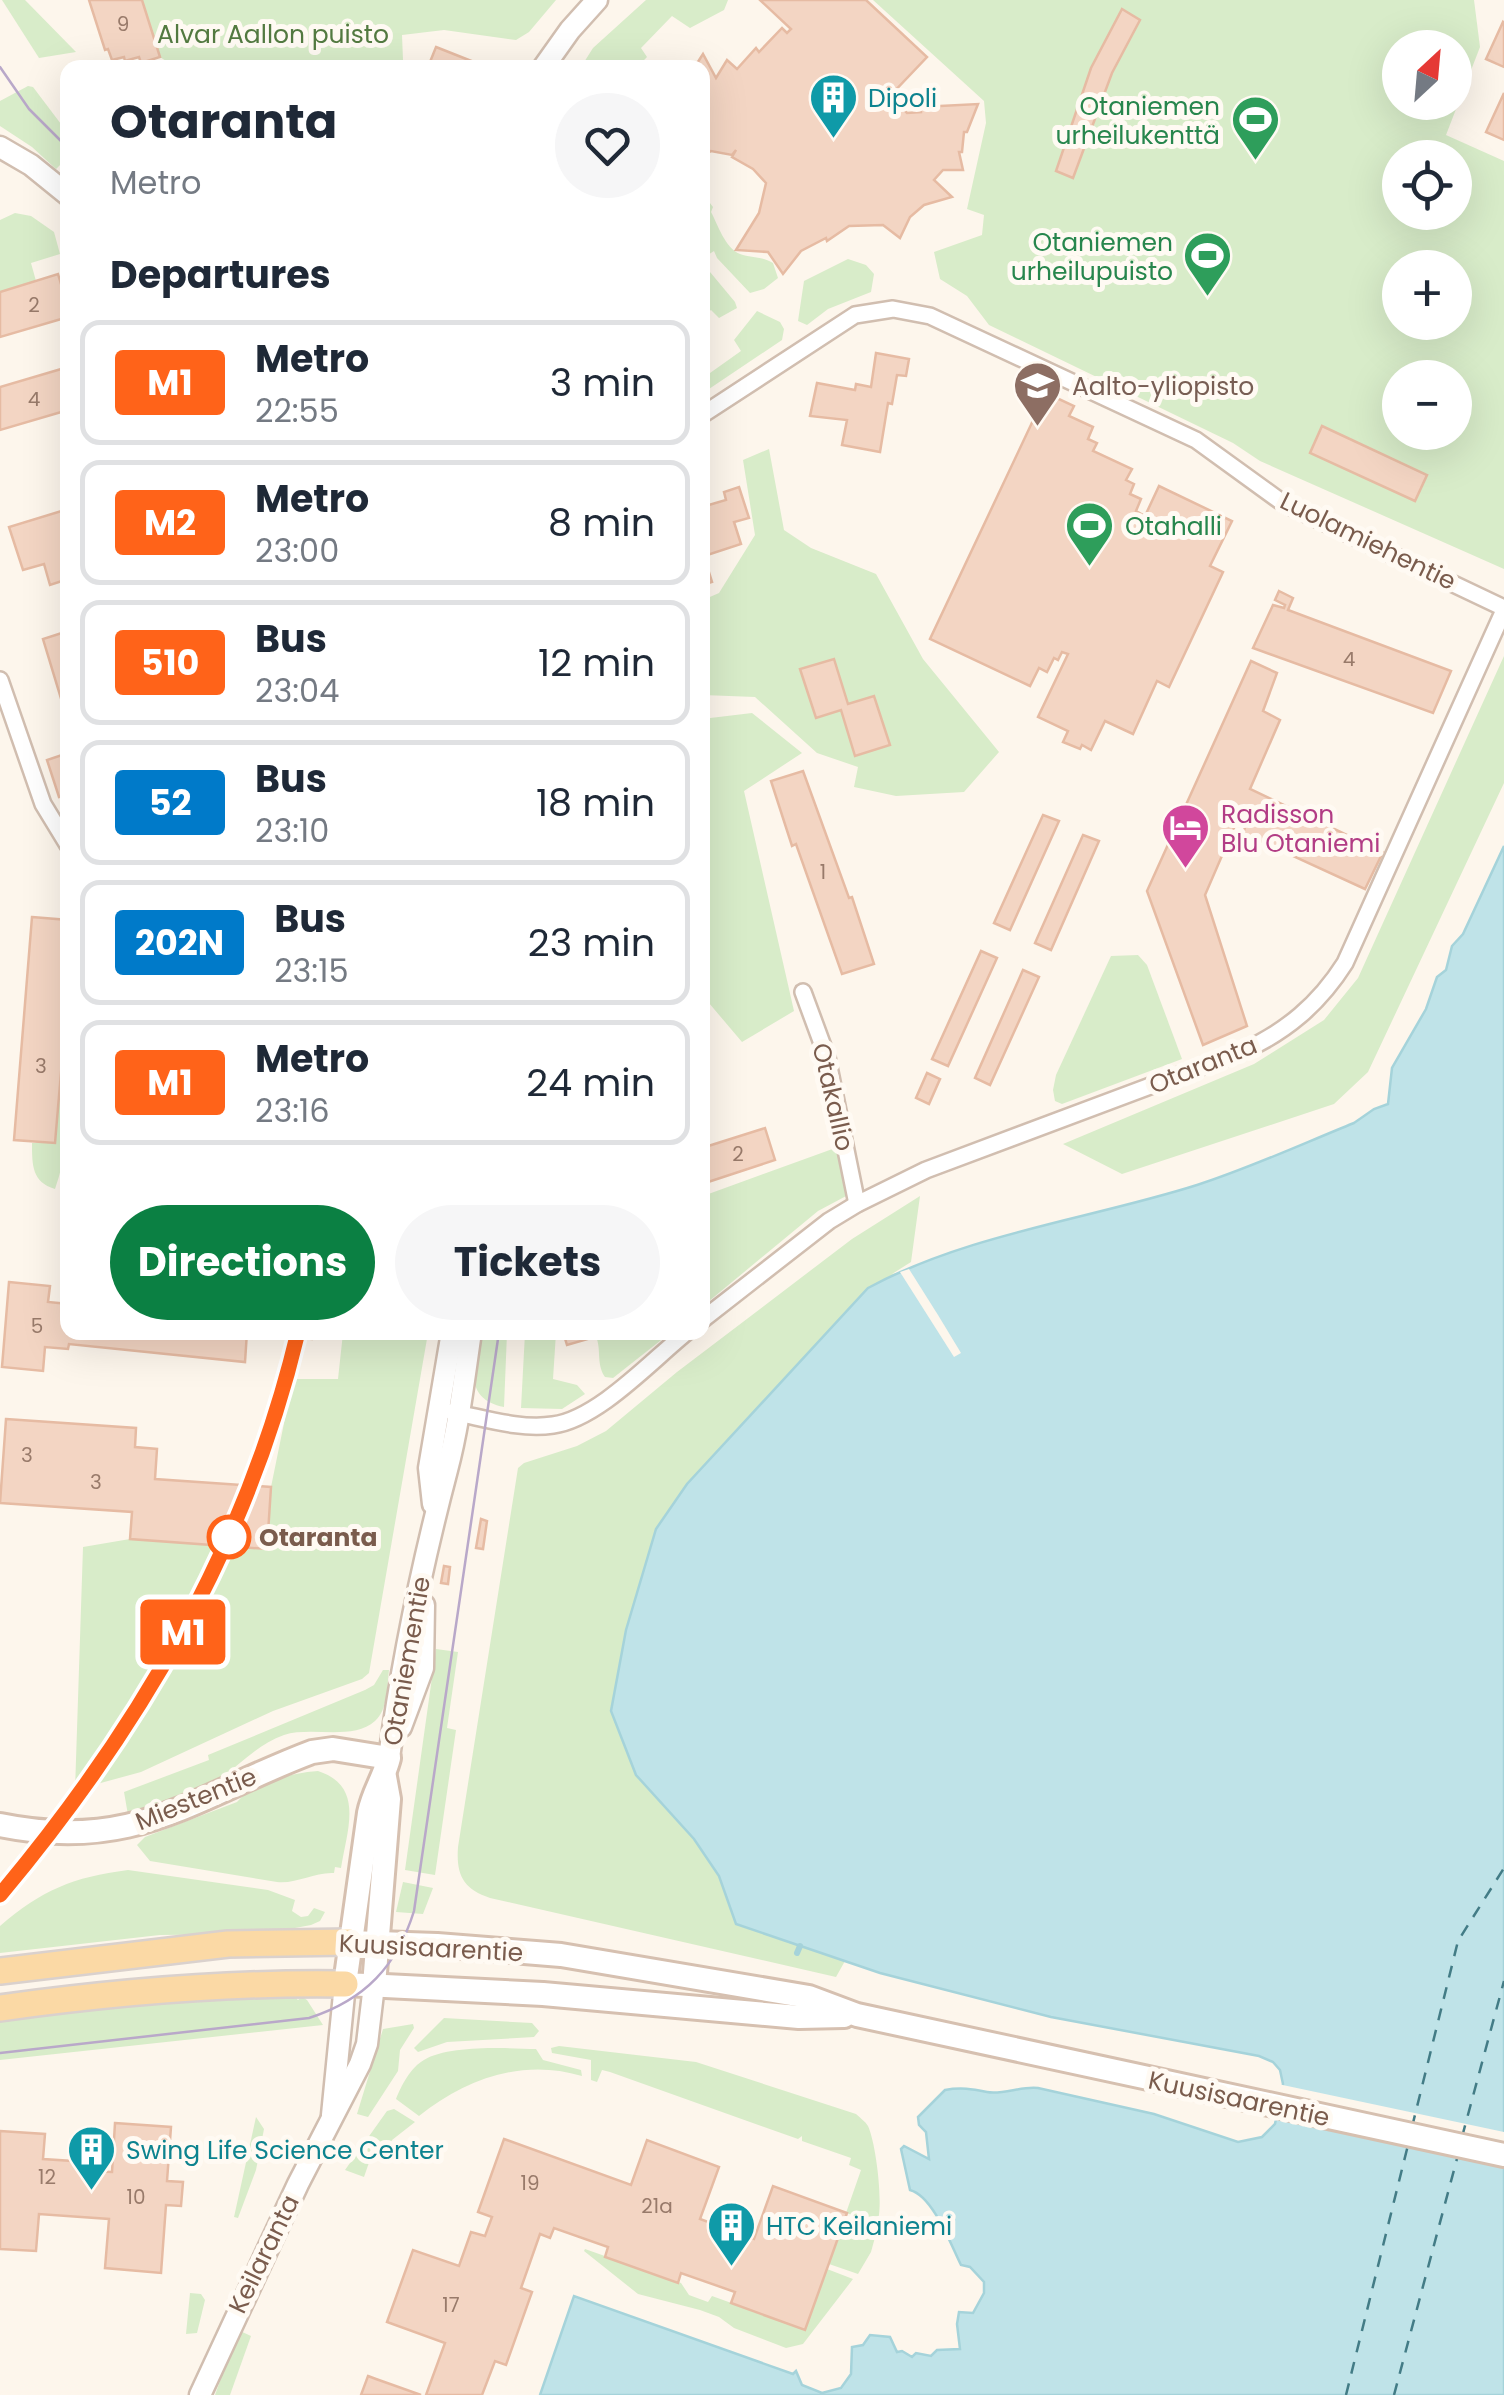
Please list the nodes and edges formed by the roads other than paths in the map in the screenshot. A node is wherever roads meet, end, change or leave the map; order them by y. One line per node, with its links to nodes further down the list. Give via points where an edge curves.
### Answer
1 (597, 0): 2 (street)
2 (549, 60)
3 (0, 146): 4 (street)
4 (31, 164): 5 (street); 6 (street)
5 (0, 167)
6 (60, 188)
7 (710, 410): 8 (street, Luolamiehentie, via 856,316 893,309 930,316 1196,440 1284,503)
8 (1504, 609): 12 (street, Otaranta, via 1363,928 1319,1000 1242,1052 926,1170)
9 (0, 680): 10 (street, via 43,804)
10 (60, 832)
11 (803, 992): 12 (street, Otakallio, via 828,1058)
12 (858, 1204): 13 (street, Otaranta)
13 (710, 1314)
14 (452, 1340): 17 (street, Otaniementie)
15 (470, 1340): 17 (street, Otaniementie)
16 (677, 1340): 17 (street, via 570,1422 525,1425)
17 (448, 1411): 18 (street, Otaniementie, via 448,1469 401,1665)
18 (387, 1768): 19 (main road, Miestentie, via 333,1750 312,1752 180,1812 123,1828 65,1834); 20 (main road, Otaniementie, via 372,1795); 21 (main road, Otaniementie)
19 (0, 1825)
20 (349, 1942): 21 (main road, Kuusisaarentie); 22 (main road, Kuusisaarentie, via 228,1944); 23 (main road, Otaniementie)
21 (378, 1943): 24 (main road, Otaniementie); 26 (main road, Kuusisaarentie, via 561,1955 809,1997)
22 (0, 1971)
23 (345, 1984): 24 (main road, Kuusisaarentie); 25 (main road, Kuusisaarentie, via 229,1984); 27 (street, Keilaranta)
24 (374, 1985): 26 (main road, Kuusisaarentie, via 799,2017); 27 (street, Keilaranta, via 367,2044)
25 (0, 2008)
26 (857, 2015): 28 (main road, Kuusisaarentie)
27 (332, 2115): 29 (street, Keilaranta)
28 (1504, 2155)
29 (200, 2395)

